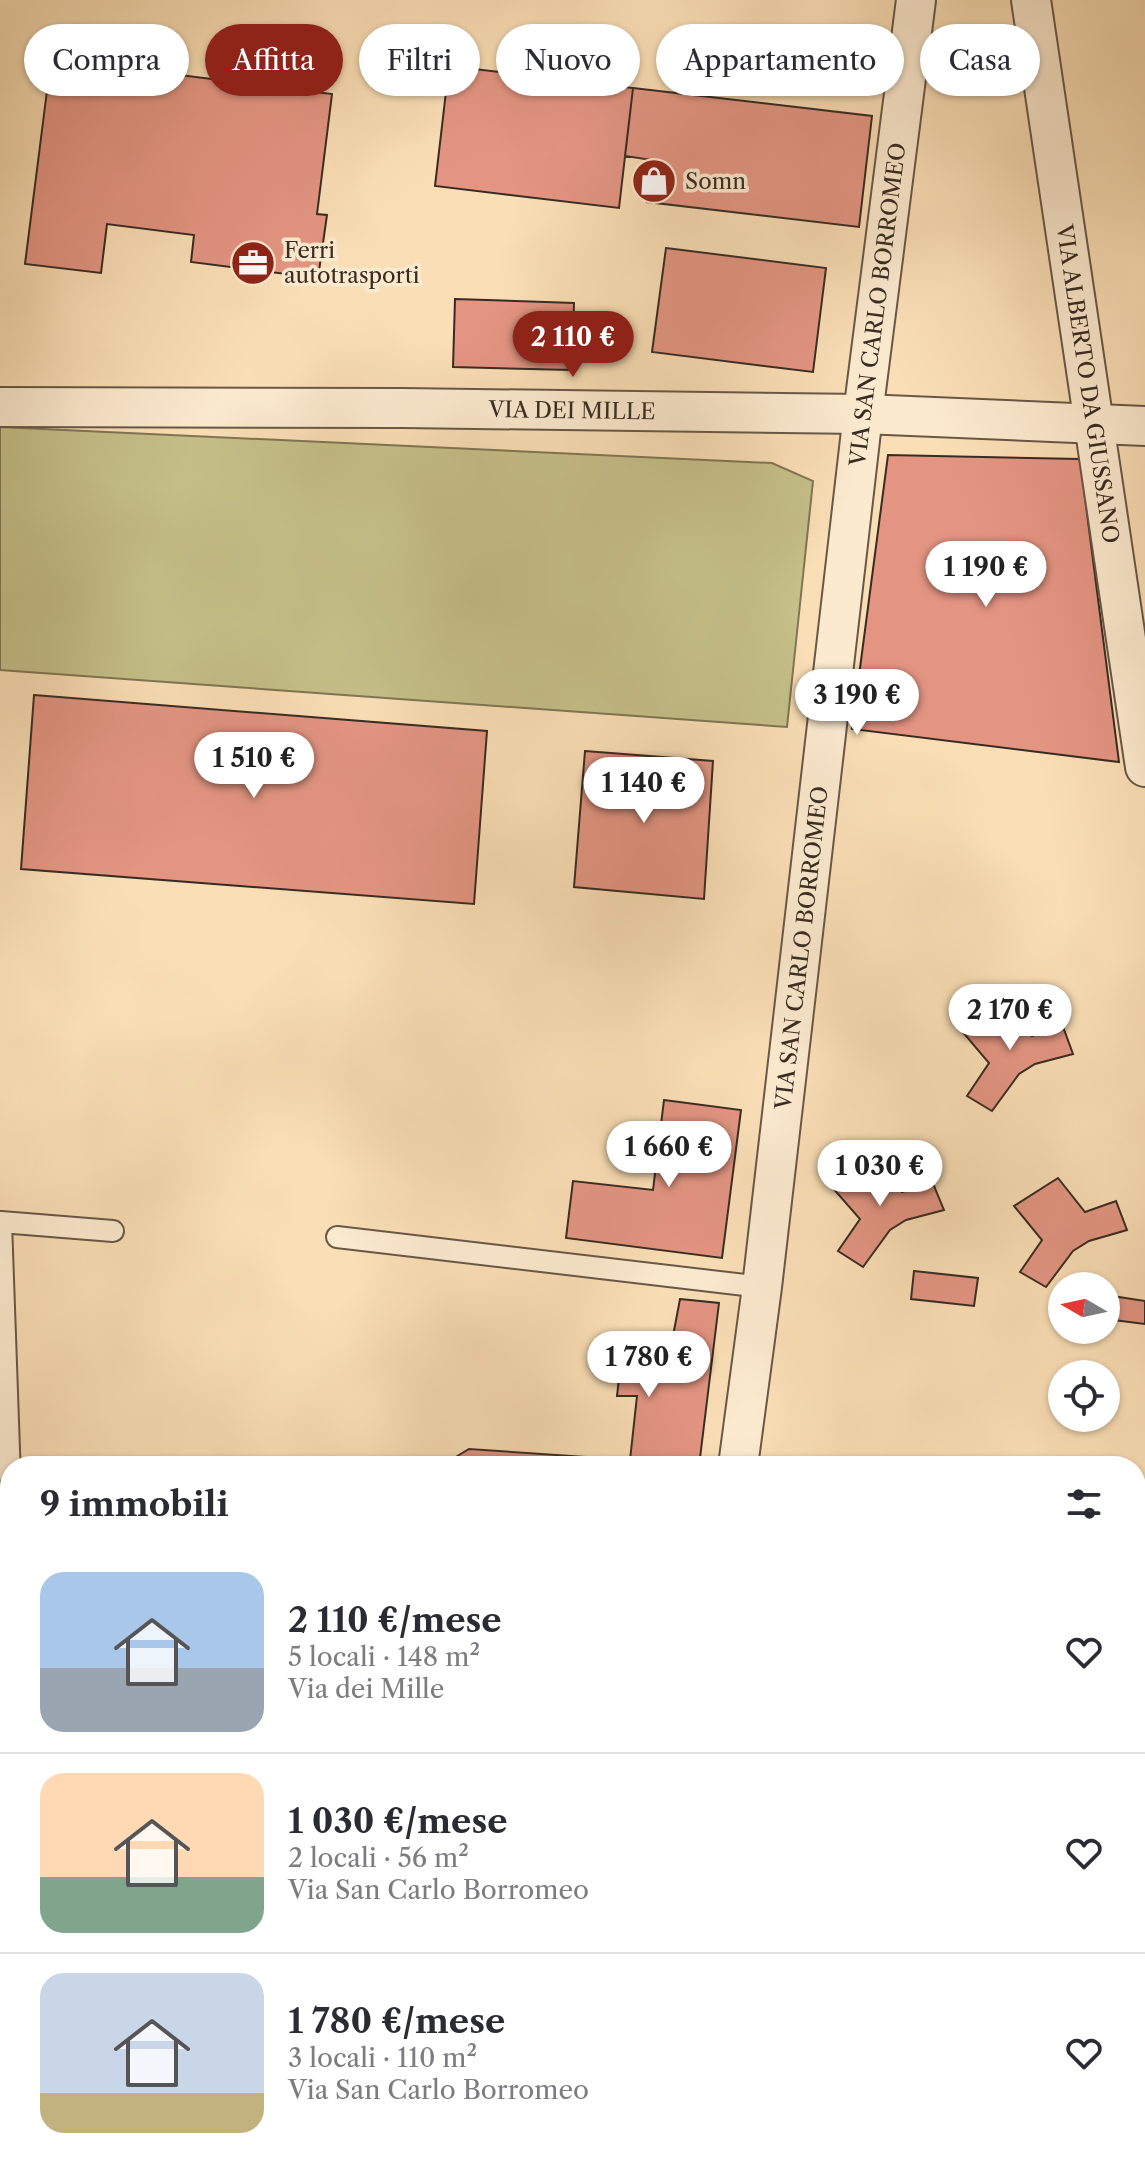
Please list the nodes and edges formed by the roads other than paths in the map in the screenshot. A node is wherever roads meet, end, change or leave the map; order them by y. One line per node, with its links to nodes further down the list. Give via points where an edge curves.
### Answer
1 (916, 0): 4 (street, VIA SAN CARLO BORROMEO)
2 (1031, 0): 5 (street, VIA ALBERTO DA GIUSSANO)
3 (0, 407): 4 (street, VIA DEI MILLE)
4 (863, 414): 5 (street, VIA DEI MILLE); 10 (street, VIA SAN CARLO BORROMEO)
5 (1095, 425): 6 (street, VIA DEI MILLE); 7 (street, VIA ALBERTO DA GIUSSANO)
6 (1145, 426)
7 (1145, 767)
8 (113, 1231): 11 (lane, via 1,1222)
9 (337, 1237): 10 (lane)
10 (762, 1287): 12 (street, VIA SAN CARLO BORROMEO)
11 (9, 1456)
12 (739, 1456)

